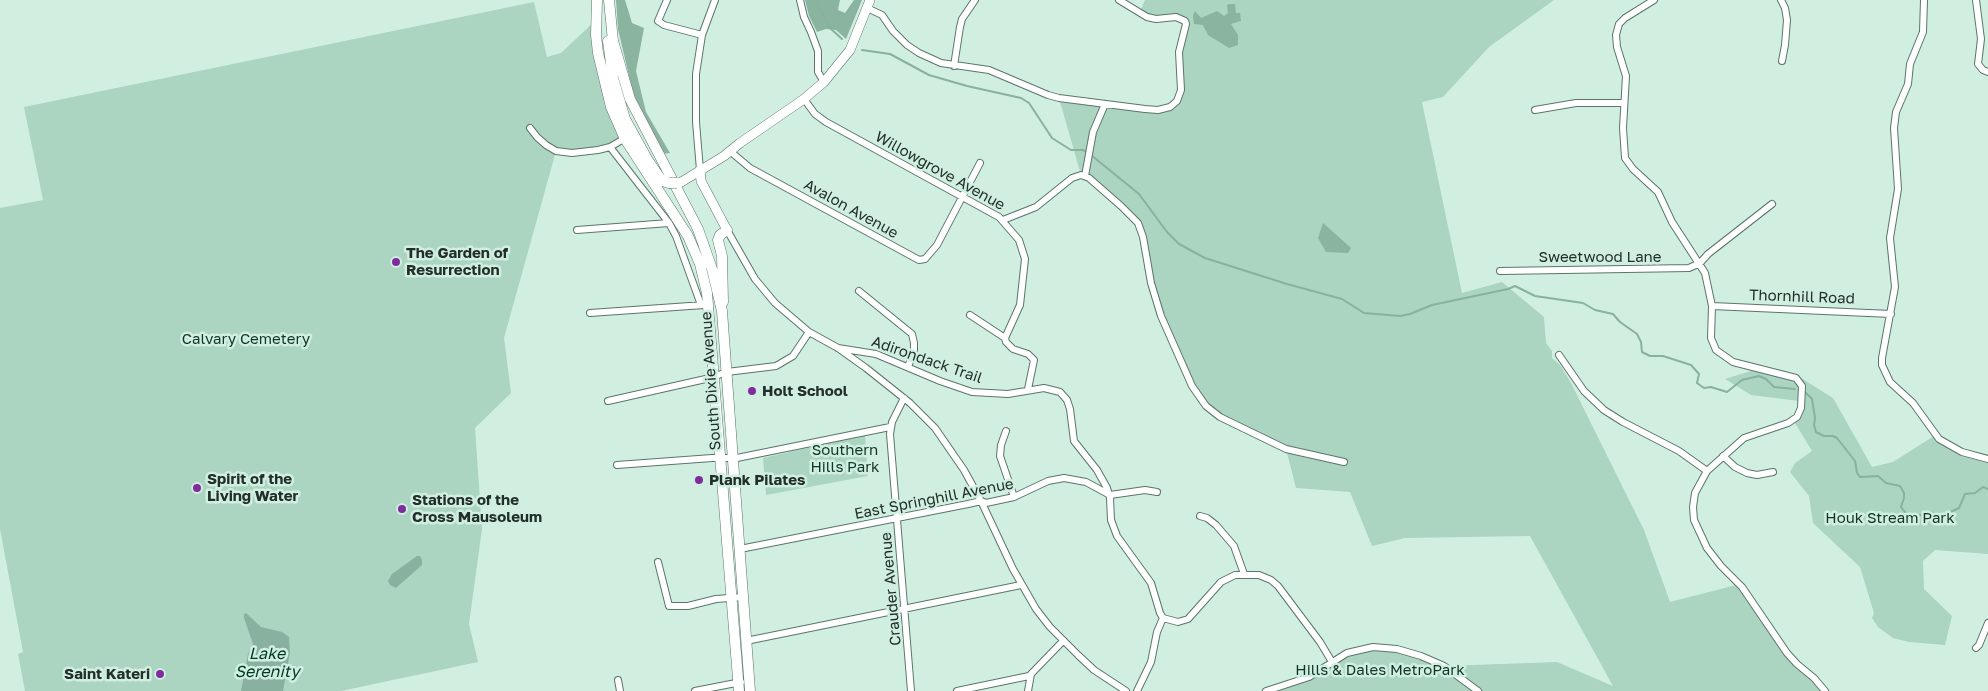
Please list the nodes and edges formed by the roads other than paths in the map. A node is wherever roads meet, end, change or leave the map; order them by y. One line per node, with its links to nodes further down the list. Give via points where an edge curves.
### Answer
1 (597, 0): 24 (main road, via 596,35 602,72 612,107)
2 (609, 0): 13 (main road)
3 (667, 0): 14 (street, via 658,21)
4 (715, 0): 14 (street)
5 (800, 0): 18 (street, via 818,50 818,72)
6 (975, 0): 16 (street, via 962,19)
7 (1119, 0): 21 (street, via 1147,17 1184,20 1186,24 1179,52 1181,86 1175,103 1158,110)
8 (1654, 0): 20 (street, via 1625,18 1617,29 1617,47 1626,76)
9 (1780, 0): 15 (street, via 1787,20)
10 (1924, 0): 45 (street, via 1923,32 1910,64 1908,84 1896,112 1894,128 1898,189 1890,238 1895,287)
11 (1976, 0): 17 (street, via 1982,40 1978,64)
12 (869, 4): 16 (street, via 913,49 933,60); 18 (main road, via 850,50)
13 (611, 30): 24 (main road, via 608,42 612,78); 43 (main road, South Dixie Avenue, via 630,99 694,222 712,268)
14 (702, 34): 28 (street, via 695,88)
15 (1782, 61)
16 (954, 66): 21 (street, via 989,70 1048,95)
17 (1988, 72)
18 (824, 82): 19 (main road)
19 (804, 99): 26 (main road); 32 (street, Willowgrove Avenue, via 826,122)
20 (1624, 103): 22 (street, via 1576,103); 38 (street, via 1625,158 1658,192 1672,222)
21 (1105, 104): 29 (street, via 1091,139)
22 (1536, 110)
23 (530, 128): 25 (street, via 556,151 576,153)
24 (629, 136): 25 (street); 30 (main road, via 662,180); 31 (main road, South Dixie Avenue)
25 (610, 147): 35 (street)
26 (731, 152): 28 (main road); 32 (street, Avalon Avenue, via 750,168 919,260 932,252)
27 (980, 163): 32 (street)
28 (700, 170): 30 (main road); 37 (main road, via 701,181)
29 (1085, 176): 34 (street, via 1072,178 1036,208); 63 (street, via 1138,223 1161,316 1189,379 1206,406 1220,417 1286,449)
30 (675, 184): 31 (main road)
31 (662, 195): 35 (main road, South Dixie Avenue)
32 (962, 196): 34 (street, Willowgrove Avenue)
33 (1772, 204): 38 (street)
34 (1003, 220): 48 (street, Willowgrove Avenue, via 1019,240 1025,259 1020,305)
35 (674, 222): 36 (street); 41 (main road, South Dixie Avenue, via 691,243 700,264 708,293)
36 (577, 230)
37 (727, 230): 43 (main road, via 720,234 718,240 724,274); 47 (street, via 762,288)
38 (1700, 263): 39 (street, Sweetwood Lane, via 1689,268 1671,269); 42 (street)
39 (1500, 271)
40 (858, 291): 51 (street, via 912,334 914,343)
41 (704, 304): 44 (street); 53 (main road, South Dixie Avenue, via 710,319)
42 (1712, 306): 45 (street, Thornhill Road); 59 (street, via 1711,338 1721,356 1739,364 1788,374 1799,380 1802,386 1801,408 1796,418 1744,438)
43 (722, 310): 52 (main road, South Dixie Avenue)
44 (590, 314)
45 (1891, 314): 62 (street, via 1882,362 1888,379 1913,403 1944,443)
46 (970, 315): 48 (street)
47 (809, 332): 49 (street); 52 (street, via 793,356 780,365)
48 (1005, 338): 54 (street, via 1008,345 1034,360)
49 (838, 348): 51 (street, Adirondack Trail, via 876,354); 55 (street)
50 (1559, 355): 65 (street, via 1584,391 1604,410 1679,451)
51 (908, 368): 54 (street, Adirondack Trail, via 972,392 1008,394)
52 (727, 372): 53 (street); 61 (main road, South Dixie Avenue)
53 (715, 377): 56 (street); 60 (main road, South Dixie Avenue)
54 (1028, 389): 68 (street, Adirondack Trail, via 1050,388 1064,395 1070,408 1074,441)
55 (904, 398): 57 (street, Crauder Avenue); 70 (street, via 946,442)
56 (608, 401)
57 (890, 427): 61 (street); 72 (street, Crauder Avenue)
58 (1006, 431): 69 (street, via 1000,456)
59 (1723, 456): 65 (street); 66 (street, via 1735,468 1747,473)
60 (720, 458): 61 (street); 64 (street); 78 (main road, South Dixie Avenue)
61 (732, 458): 73 (main road, South Dixie Avenue)
62 (1988, 459)
63 (1344, 462)
64 (617, 465)
65 (1707, 471): 99 (street, via 1695,493 1693,512 1702,540 1742,587 1787,652)
66 (1773, 472)
67 (1157, 492): 68 (street, via 1145,490)
68 (1110, 494): 69 (street, East Springhill Avenue, via 1086,482 1064,478); 80 (street, Adirondack Trail, via 1111,520 1117,536 1151,583)
69 (1014, 497): 70 (street, East Springhill Avenue)
70 (981, 502): 72 (street, East Springhill Avenue); 76 (street)
71 (1200, 516): 75 (street, via 1216,525 1234,546)
72 (896, 518): 73 (street, East Springhill Avenue); 79 (street, Crauder Avenue)
73 (740, 549): 77 (main road, South Dixie Avenue)
74 (658, 562): 78 (street, via 669,606)
75 (1244, 574): 80 (street, via 1216,586 1188,618 1178,622); 85 (street, via 1267,578 1278,586)
76 (1021, 585): 79 (street); 83 (street)
77 (743, 597): 78 (street); 82 (main road, South Dixie Avenue)
78 (731, 599): 88 (main road, South Dixie Avenue)
79 (904, 610): 82 (street); 92 (street, Crauder Avenue)
80 (1163, 618): 96 (street, via 1151,662)
81 (1988, 623): 84 (street)
82 (745, 638): 88 (main road, via 741,652); 91 (main road, South Dixie Avenue)
83 (1063, 641): 86 (street); 95 (street, via 1094,670)
84 (1976, 648)
85 (1332, 662): 97 (street, via 1308,677); 98 (street, via 1347,652 1365,647 1397,649 1444,666)
86 (1030, 676): 93 (street); 94 (street)
87 (618, 680): 89 (street)
88 (741, 687): 90 (street)
89 (620, 691)
90 (695, 691)
91 (750, 691)
92 (911, 691)
93 (957, 691)
94 (1028, 691)
95 (1126, 691)
96 (1137, 691)
97 (1266, 691)
98 (1478, 691)
99 (1825, 691)

